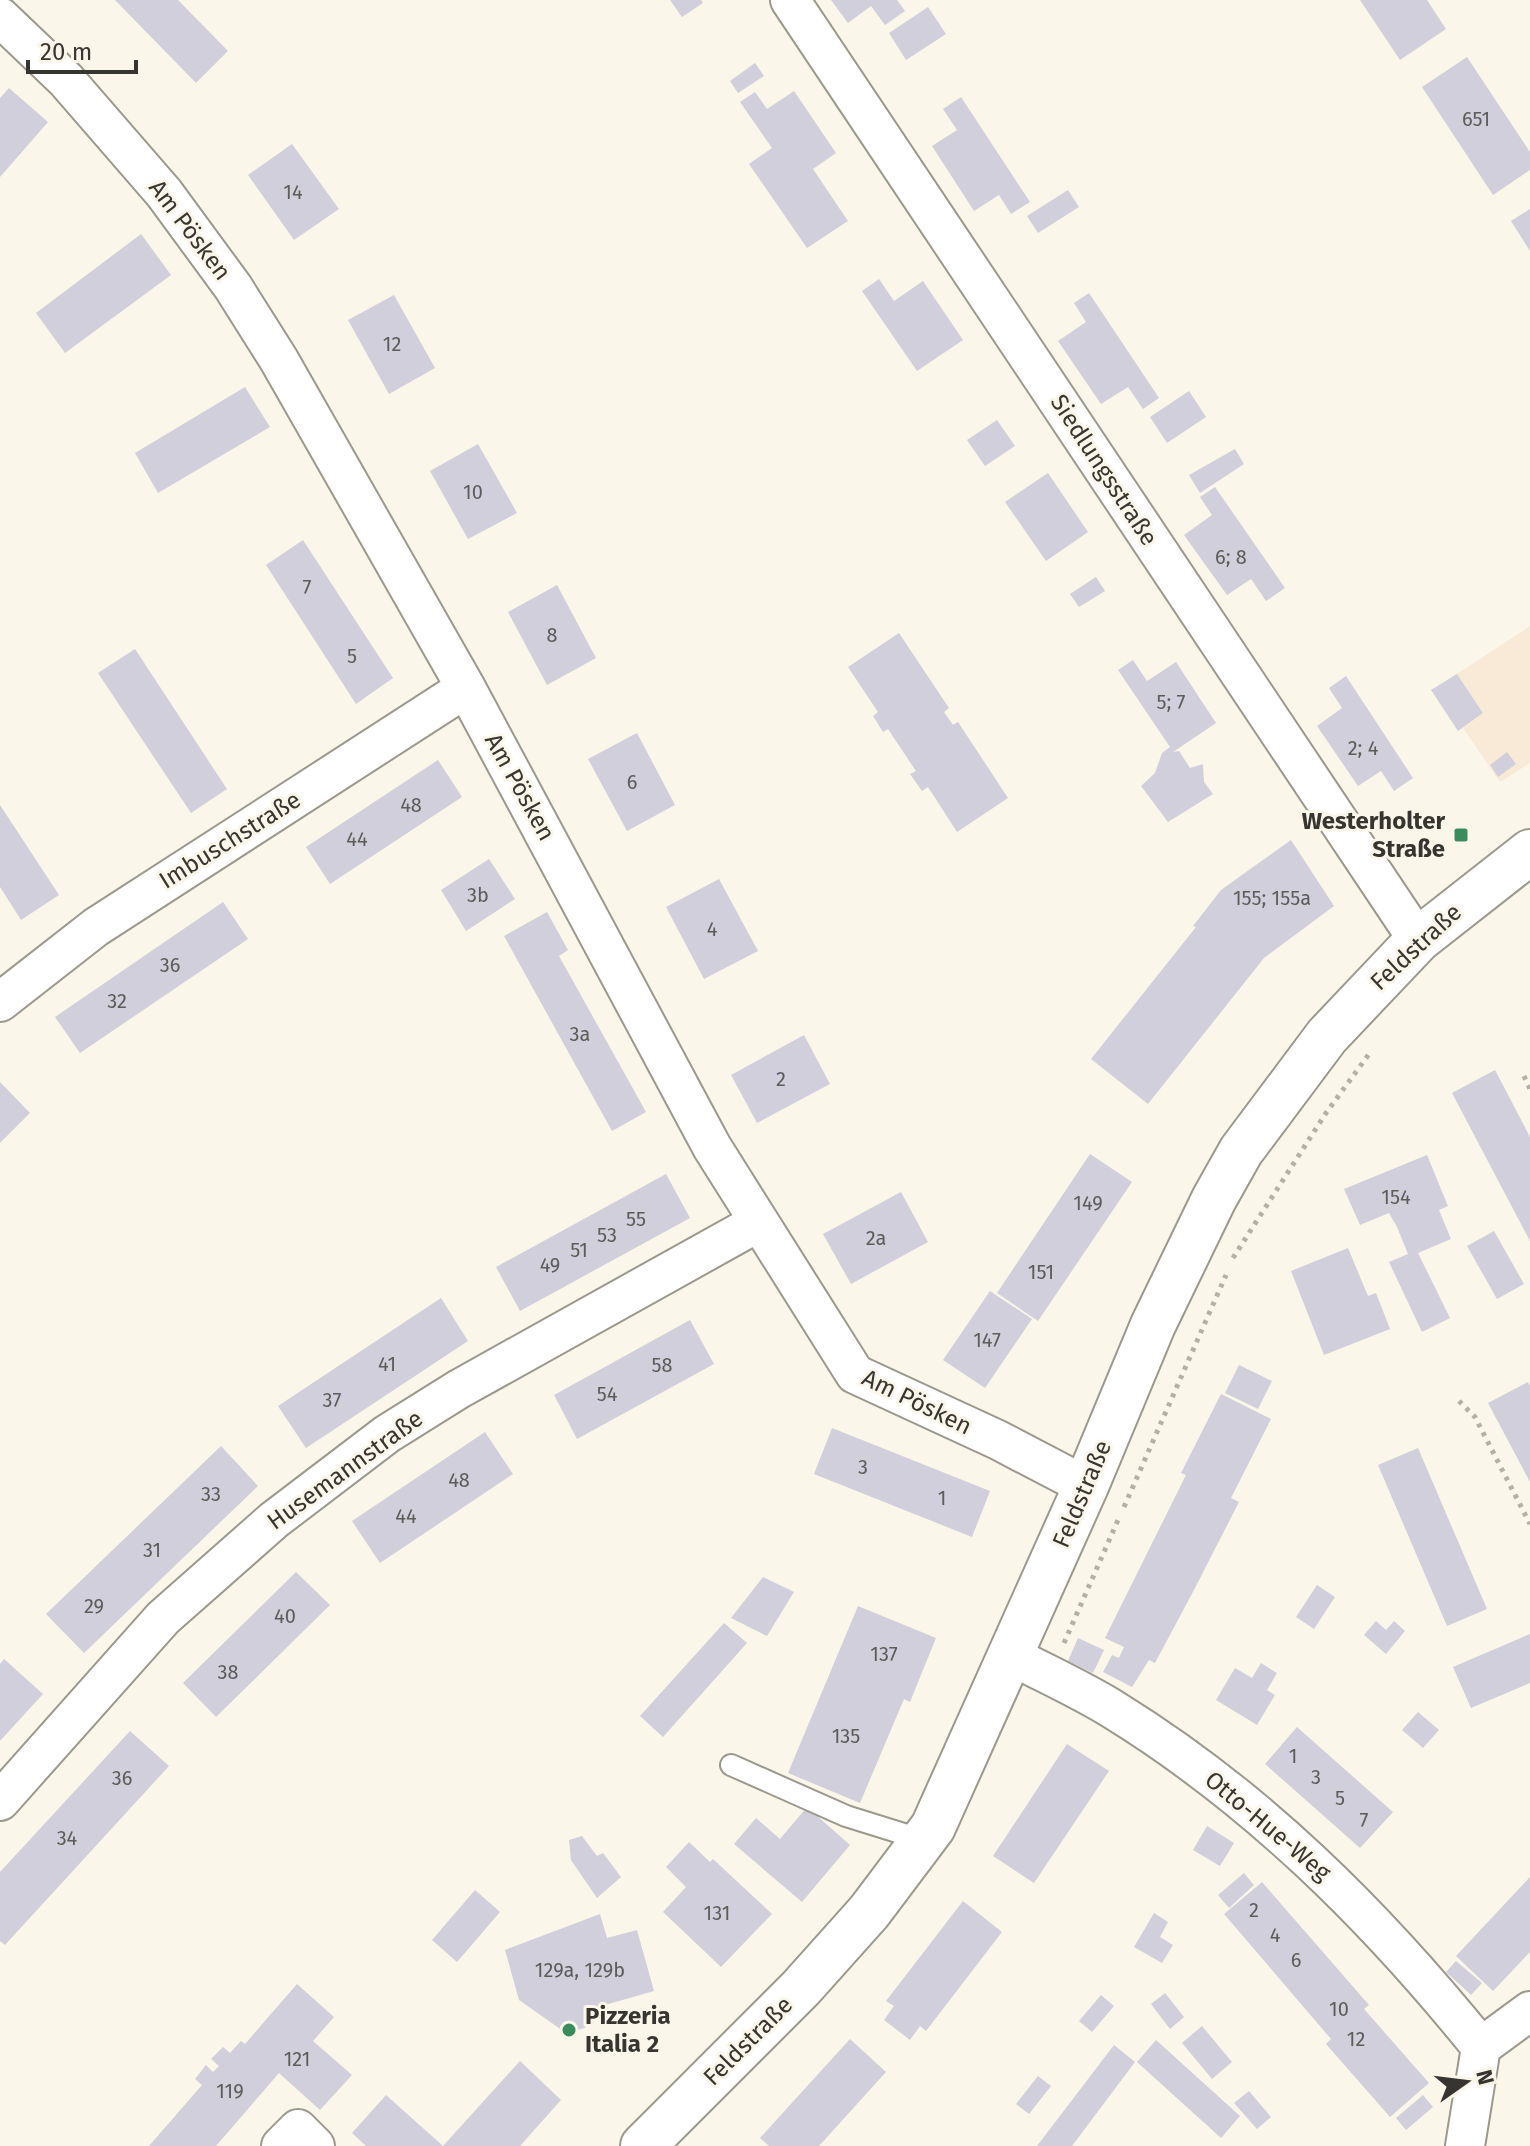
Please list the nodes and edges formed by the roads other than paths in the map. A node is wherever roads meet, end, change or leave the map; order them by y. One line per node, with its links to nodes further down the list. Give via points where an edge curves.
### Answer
1 (790, 0): 5 (street, Siedlungsstraße)
2 (0, 17): 3 (street, Am Pösken, via 76,91 164,193 233,287)
3 (466, 688): 6 (street, Imbuschstraße, via 96,927); 7 (street, Am Pösken)
4 (1530, 852): 5 (main road, Feldstraße)
5 (1418, 940): 8 (main road, Feldstraße, via 1327,1036 1241,1151 1153,1325)
6 (0, 1002)
7 (757, 1223): 8 (street, Am Pösken, via 855,1374); 11 (street, Husemannstraße, via 459,1389 387,1434 274,1520 163,1618)
8 (1086, 1486): 9 (main road, Feldstraße)
9 (1012, 1656): 12 (main road, Feldstraße); 14 (street, Otto-Hue-Weg, via 1112,1709 1253,1809 1389,1937)
10 (731, 1765): 12 (lane, via 846,1816)
11 (0, 1801)
12 (923, 1840): 17 (main road, Feldstraße, via 869,1912 801,1988)
13 (1530, 2011): 14 (street)
14 (1481, 2047): 18 (street)
15 (281, 2146): 16 (street, via 298,2129)
16 (315, 2146)
17 (643, 2146)
18 (1465, 2146)

